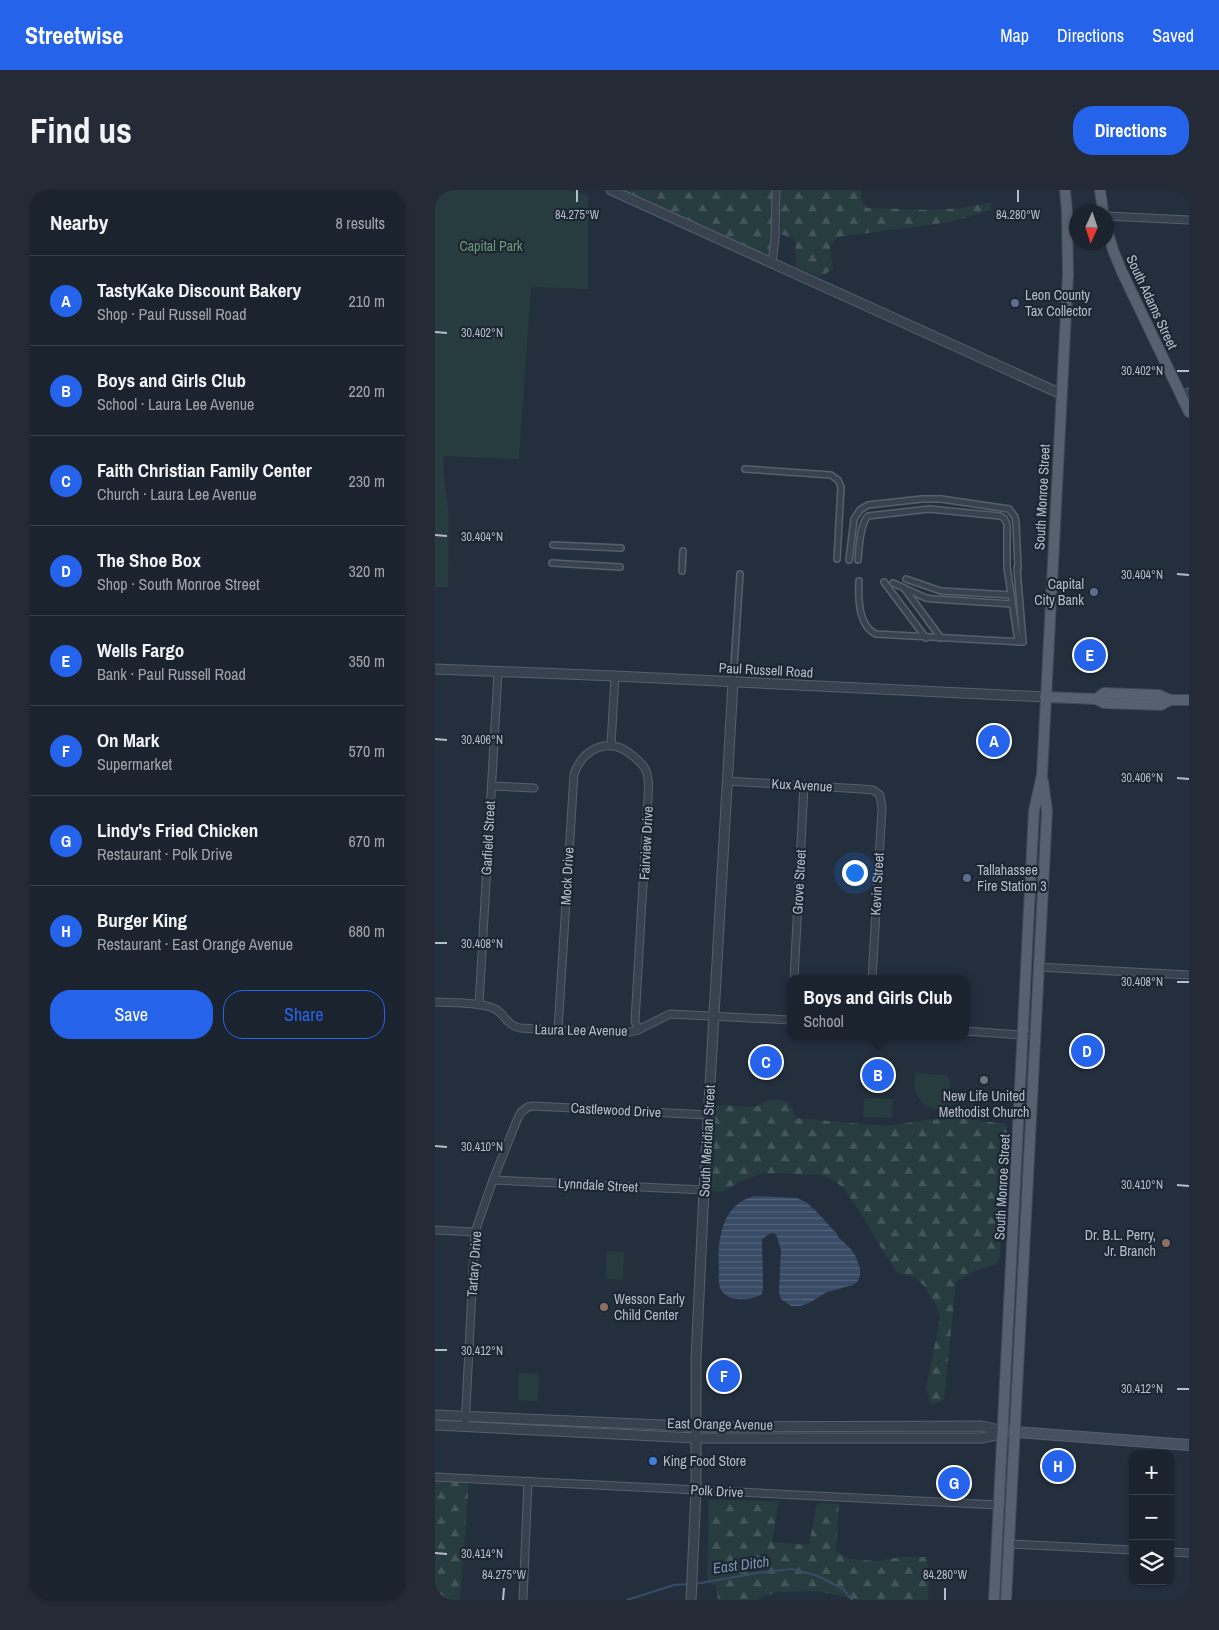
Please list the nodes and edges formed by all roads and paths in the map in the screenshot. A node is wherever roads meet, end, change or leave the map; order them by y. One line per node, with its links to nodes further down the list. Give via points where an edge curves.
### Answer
1 (611, 190): 9 (street)
2 (776, 190): 9 (street)
3 (1065, 190): 10 (main road, South Monroe Street, via 1068,275)
4 (1100, 190): 5 (main road)
5 (1102, 205)
6 (1114, 216): 7 (street)
7 (1189, 220)
8 (1113, 250): 11 (main road, South Adams Street)
9 (772, 263): 10 (street)
10 (1061, 394): 38 (main road, South Monroe Street)
11 (1185, 394): 12 (main road, South Adams Street)
12 (1189, 412)
13 (745, 469): 17 (street, via 831,475 838,480 841,487)
14 (553, 544): 15 (street)
15 (621, 548)
16 (683, 551): 22 (street)
17 (837, 559)
18 (849, 560): 33 (street, via 854,519 864,507 915,499 941,499 1009,509 1016,523 1023,642)
19 (858, 560): 29 (street, via 868,516 917,509 1000,516 1007,524)
20 (552, 563): 21 (street)
21 (620, 567)
22 (682, 570)
23 (740, 574): 37 (street)
24 (906, 579): 29 (street, via 941,590)
25 (859, 581): 31 (street, via 859,601 867,629 885,636)
26 (884, 582): 31 (street)
27 (893, 583): 28 (street)
28 (904, 588): 30 (street, via 926,598); 32 (street)
29 (1011, 595): 30 (street)
30 (1012, 604): 33 (street)
31 (926, 638): 32 (street)
32 (941, 638): 33 (street)
33 (1018, 642)
34 (435, 669): 35 (street, Paul Russell Road)
35 (497, 672): 36 (street, Paul Russell Road); 44 (street, Garfield Street)
36 (615, 676): 37 (street, Paul Russell Road); 40 (street)
37 (733, 682): 38 (street, Paul Russell Road); 42 (street, South Meridian Street)
38 (1045, 697): 39 (main road, Paul Russell Road, via 1161,705 1170,700); 41 (main road, South Monroe Street)
39 (1189, 700)
40 (611, 745): 59 (street, Mock Drive, via 586,754 574,774); 60 (street, Fairview Drive, via 635,758 646,770 648,778 635,1021)
41 (1042, 775): 47 (main road, South Monroe Street); 48 (main road, South Monroe Street, via 1047,806)
42 (727, 781): 43 (street, Kux Avenue); 57 (street, South Meridian Street)
43 (804, 785): 46 (street, Kux Avenue); 52 (street, Grove Street)
44 (492, 786): 45 (street); 56 (street, Garfield Street)
45 (534, 788)
46 (877, 791): 53 (street, Kevin Street, via 882,799 882,808)
47 (1033, 830): 48 (main road); 49 (main road, South Monroe Street)
48 (1045, 842): 50 (main road, South Monroe Street)
49 (1029, 912): 50 (main road); 62 (main road, South Monroe Street)
50 (1041, 913): 51 (main road, South Monroe Street)
51 (1038, 967): 54 (street); 63 (main road, South Monroe Street)
52 (794, 975)
53 (872, 975)
54 (1189, 975)
55 (435, 1002): 56 (street, Laura Lee Avenue)
56 (479, 1004): 59 (street, Laura Lee Avenue, via 496,1009 506,1021 520,1028)
57 (713, 1015): 58 (street, Laura Lee Avenue); 60 (street, Laura Lee Avenue, via 670,1014); 65 (street, South Meridian Street)
58 (787, 1020)
59 (558, 1030): 60 (street, Laura Lee Avenue, via 619,1033)
60 (638, 1030)
61 (969, 1031): 62 (street)
62 (1023, 1036): 63 (street); 75 (main road, South Monroe Street)
63 (1035, 1036): 76 (main road, South Monroe Street)
64 (524, 1110): 65 (street, Castlewood Drive, via 533,1106); 66 (street, Tartary Drive)
65 (709, 1115): 67 (street, South Meridian Street)
66 (493, 1180): 67 (street, Lynndale Street); 69 (street, Tartary Drive)
67 (703, 1190): 74 (street, South Meridian Street)
68 (435, 1230): 69 (street)
69 (475, 1232): 71 (street, Tartary Drive)
70 (435, 1414): 71 (street, East Orange Avenue)
71 (466, 1416): 73 (street, Tartary Drive); 74 (street, East Orange Avenue)
72 (435, 1425): 73 (street, East Orange Avenue)
73 (465, 1427): 77 (street, East Orange Avenue)
74 (696, 1427): 75 (street, East Orange Avenue, via 982,1426); 77 (street, South Meridian Street)
75 (1003, 1431): 76 (main road, East Orange Avenue); 77 (street, East Orange Avenue, via 981,1438); 82 (main road, South Monroe Street)
76 (1015, 1432): 78 (main road, East Orange Avenue); 83 (main road, South Monroe Street)
77 (696, 1438): 81 (street, South Meridian Street)
78 (1189, 1445)
79 (435, 1477): 80 (street, Polk Drive)
80 (528, 1481): 81 (street, Polk Drive); 89 (street)
81 (696, 1490): 82 (street, Polk Drive); 90 (street, South Meridian Street)
82 (999, 1505): 84 (main road, South Monroe Street)
83 (1009, 1544): 85 (street); 88 (main road, South Monroe Street)
84 (997, 1545): 88 (main road); 91 (main road, South Monroe Street)
85 (1129, 1550)
86 (1174, 1552): 87 (street)
87 (1189, 1553)
88 (1009, 1556): 92 (main road, South Monroe Street)
89 (523, 1600)
90 (691, 1600)
91 (994, 1600)
92 (1006, 1600)

